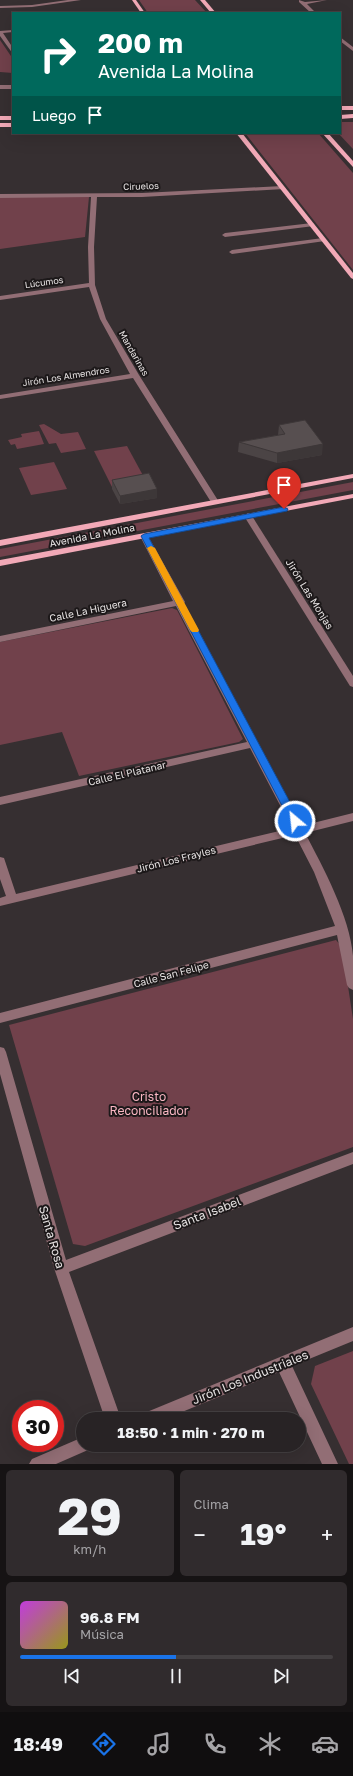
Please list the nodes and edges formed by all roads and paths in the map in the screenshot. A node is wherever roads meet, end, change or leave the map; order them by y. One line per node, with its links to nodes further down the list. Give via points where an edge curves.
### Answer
1 (79, 0): 6 (street)
2 (134, 0): 7 (main road)
3 (202, 0): 8 (main road)
4 (325, 0): 5 (street)
5 (302, 2): 9 (street)
6 (0, 7)
7 (142, 12)
8 (213, 12)
9 (313, 12)
10 (12, 31): 11 (street)
11 (0, 32): 13 (street)
12 (341, 39): 14 (street)
13 (12, 50)
14 (353, 50)
15 (0, 87): 16 (street)
16 (12, 87)
17 (341, 108): 18 (main road)
18 (353, 108)
19 (353, 116): 20 (main road)
20 (341, 117)
21 (0, 118): 22 (main road)
22 (12, 118)
23 (0, 125): 24 (main road)
24 (12, 125)
25 (240, 134): 28 (main road)
26 (326, 134): 27 (main road)
27 (353, 165)
28 (282, 188): 30 (street, Ciruelos); 31 (main road)
29 (0, 196): 30 (street, Ciruelos)
30 (94, 196): 36 (street, Mandarinas)
31 (312, 225): 32 (street); 33 (main road)
32 (225, 235)
33 (324, 240): 34 (street); 35 (main road)
34 (232, 252)
35 (353, 277)
36 (92, 285): 37 (street, Lúcumos); 38 (street, Mandarinas, via 103,319)
37 (0, 298)
38 (135, 375): 39 (street, Jirón Los Almendros); 42 (street, Mandarinas)
39 (0, 397)
40 (353, 476): 42 (main road, Avenida La Molina)
41 (353, 496): 43 (main road, Avenida La Molina)
42 (214, 502): 45 (main road, Avenida La Molina)
43 (248, 516): 44 (main road, Avenida La Molina); 49 (street, Jirón Las Monjas)
44 (144, 536): 46 (main road, Avenida La Molina); 47 (street)
45 (0, 543)
46 (0, 563)
47 (180, 602): 48 (street, Calle La Higuera); 50 (street)
48 (0, 639)
49 (353, 684)
50 (254, 744): 51 (street, Calle El Platanar); 53 (street)
51 (0, 801)
52 (353, 817): 53 (street, Jirón Los Frayles)
53 (300, 830): 55 (street, Jirón Los Frayles); 57 (street, via 327,886)
54 (0, 860): 55 (street)
55 (12, 899): 56 (street, Jirón Los Frayles)
56 (0, 902)
57 (342, 929): 58 (street); 59 (street, Calle San Felipe)
58 (353, 985)
59 (0, 1018)
60 (0, 1052): 62 (street, Santa Rosa)
61 (353, 1158): 62 (street, Santa Isabel)
62 (61, 1268): 65 (street, Santa Rosa)
63 (353, 1334): 64 (street, Jirón Los Industriales)
64 (283, 1363): 66 (street, Jirón Los Industriales); 69 (street)
65 (111, 1412)
66 (164, 1412)
67 (76, 1448): 68 (street)
68 (37, 1464)
69 (330, 1464)

